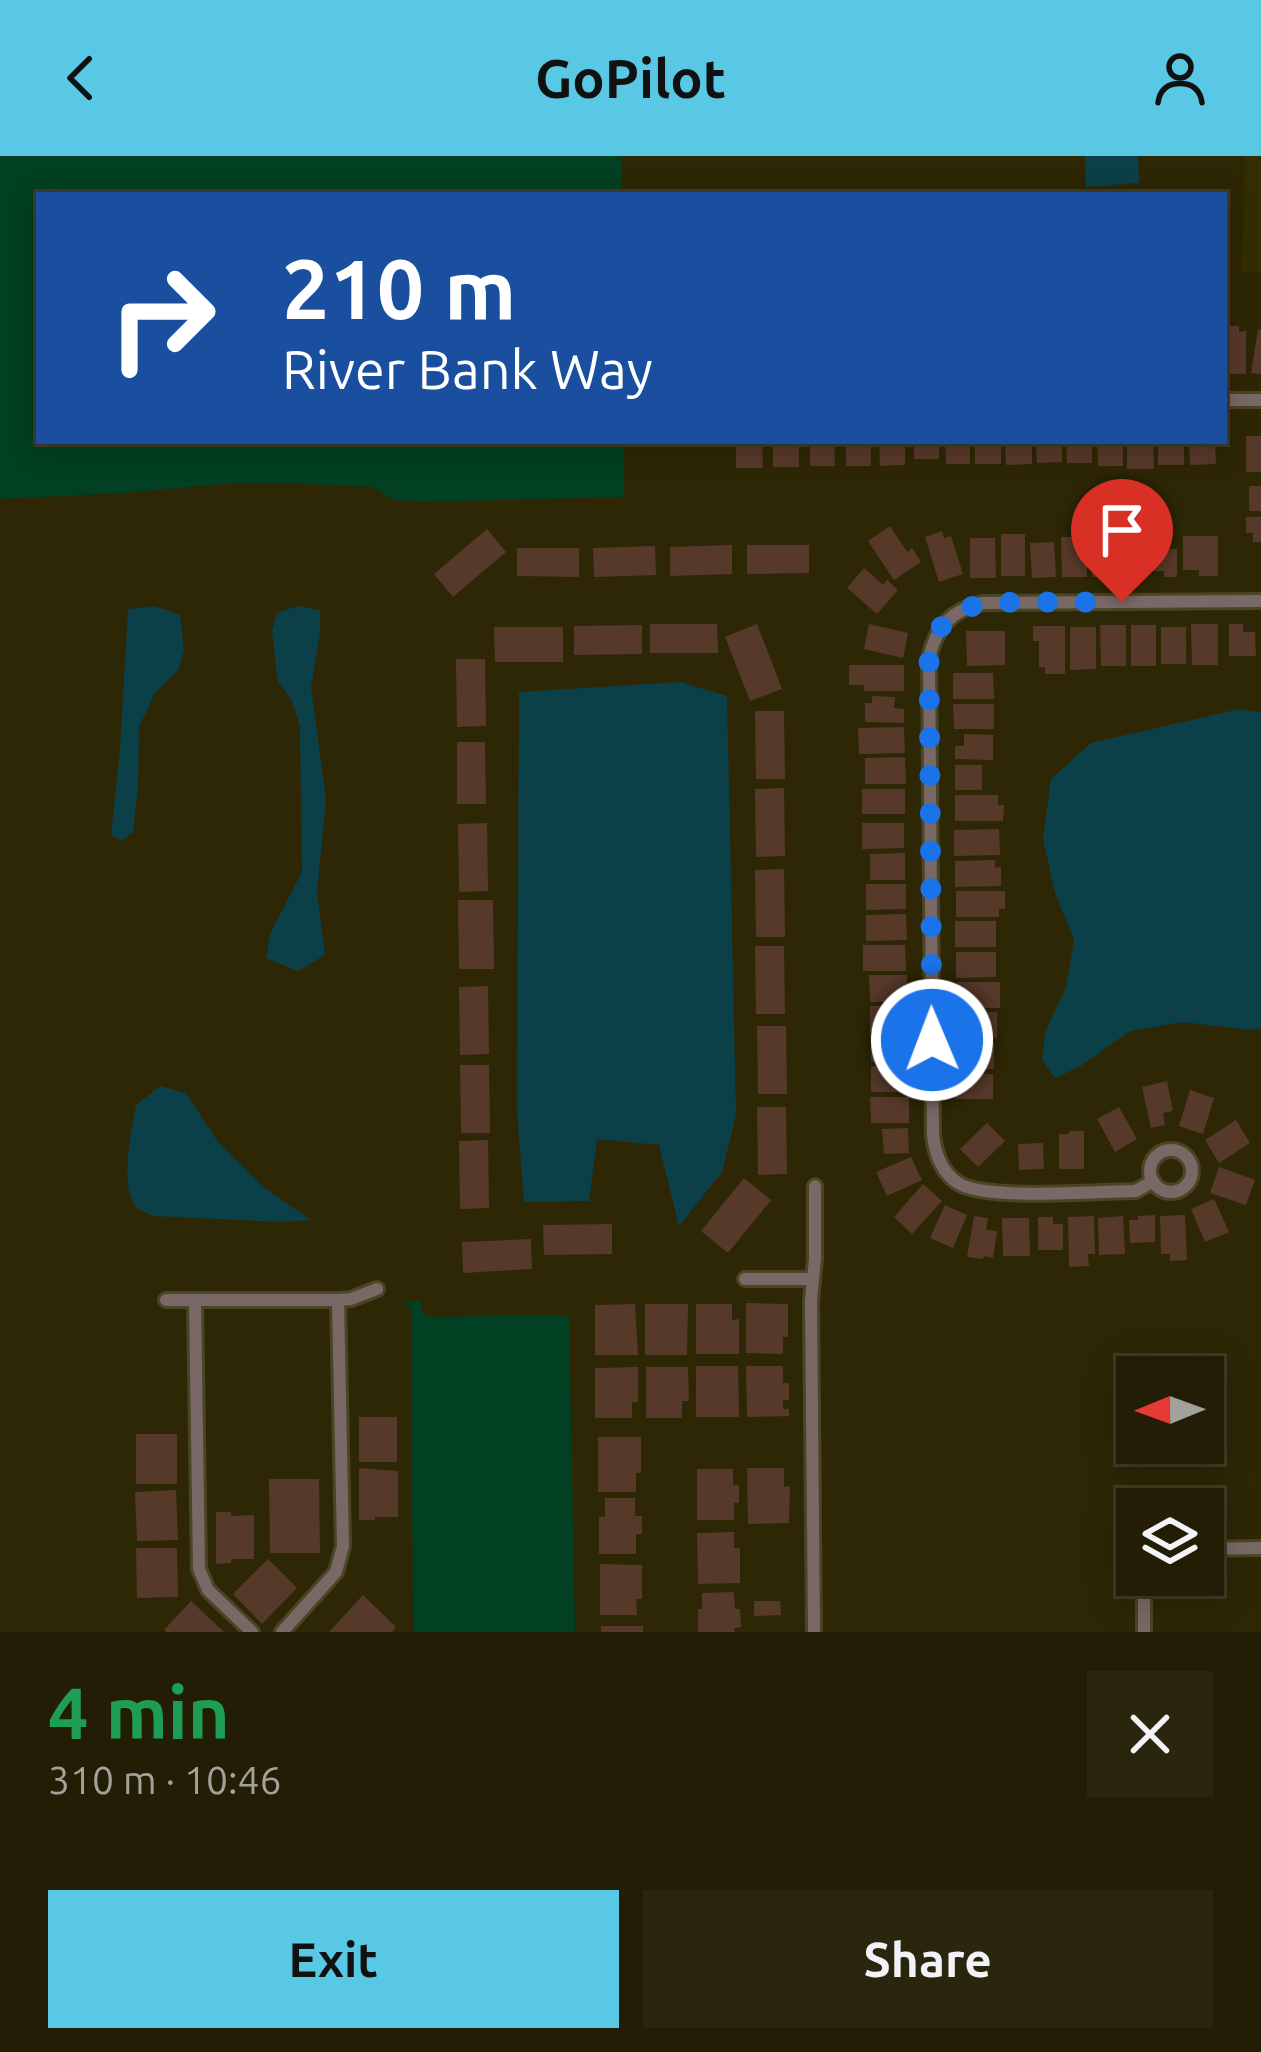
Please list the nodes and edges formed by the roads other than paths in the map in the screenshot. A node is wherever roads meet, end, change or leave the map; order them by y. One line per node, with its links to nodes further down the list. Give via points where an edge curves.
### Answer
1 (1227, 400): 2 (street)
2 (1261, 400)
3 (1261, 601): 4 (street, via 970,605 946,620 929,659 933,1135 940,1162 958,1183 985,1193 1136,1191)
4 (1153, 1181)
5 (815, 1186): 7 (street)
6 (745, 1279): 7 (street)
7 (813, 1279): 17 (street)
8 (376, 1289): 11 (street)
9 (166, 1300): 10 (street)
10 (195, 1300): 11 (street); 15 (street, via 199,1569 208,1590)
11 (338, 1300): 16 (street, via 343,1546 336,1572)
12 (1261, 1548): 13 (street)
13 (1224, 1549)
14 (1144, 1596): 18 (street)
15 (252, 1632)
16 (282, 1632)
17 (814, 1632)
18 (1144, 1632)

